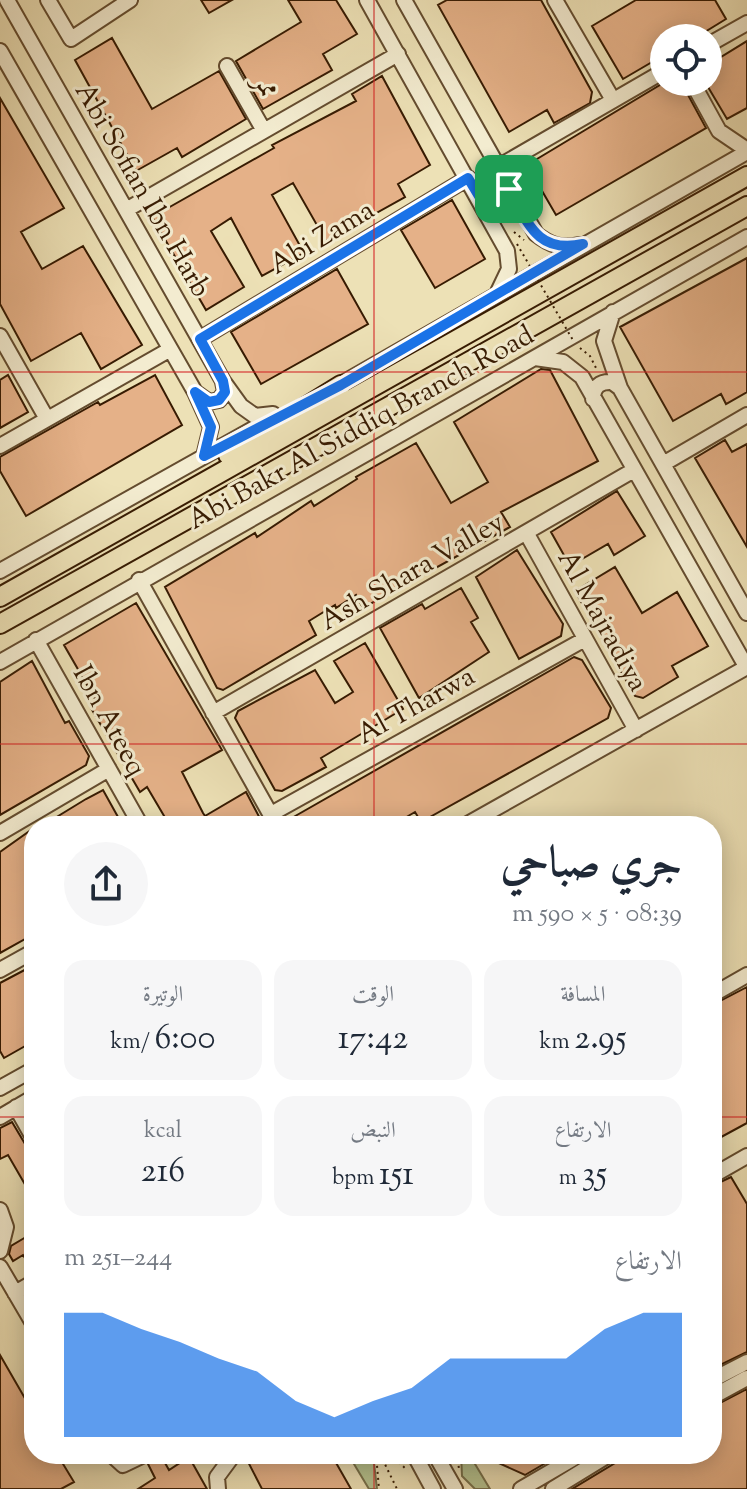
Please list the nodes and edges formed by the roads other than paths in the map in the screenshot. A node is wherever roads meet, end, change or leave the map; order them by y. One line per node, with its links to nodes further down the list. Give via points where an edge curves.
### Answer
1 (7, 0): 23 (street, Abi Sofian Ibn Harb)
2 (48, 0): 3 (street, via 71,39)
3 (130, 0)
4 (367, 0): 10 (street)
5 (404, 0): 17 (street)
6 (555, 0): 14 (street)
7 (747, 23): 8 (street)
8 (722, 37)
9 (0, 51): 30 (street, Abi Sofian Ibn Harb)
10 (398, 54): 15 (street); 19 (street)
11 (227, 66): 15 (street, ممر)
12 (650, 79): 14 (street)
13 (700, 96): 16 (street, via 719,131)
14 (613, 100): 17 (street)
15 (264, 131): 23 (street)
16 (747, 151): 25 (street, Abi Bakr Al Siddiq Branch Road)
17 (498, 167): 20 (street)
18 (747, 176): 47 (main road)
19 (468, 178): 21 (street); 29 (street, Abi Zama)
20 (509, 189): 21 (street, via 503,210); 25 (street, via 536,234 566,248)
21 (482, 206): 26 (street, via 509,260)
22 (747, 206): 49 (main road)
23 (126, 210): 29 (street, Abi Sofian Ibn Harb)
24 (747, 237): 27 (street, Abi Bakr Al Siddiq Branch Road)
25 (583, 244): 26 (street, Abi Bakr Al Siddiq Branch Road)
26 (496, 295): 33 (street, Abi Bakr Al Siddiq Branch Road)
27 (615, 310): 31 (street, Abi Bakr Al Siddiq Branch Road); 34 (street, via 604,341)
28 (0, 336): 39 (street)
29 (200, 339): 32 (street, Abi Sofian Ibn Harb)
30 (169, 350): 35 (street, Abi Sofian Ibn Harb); 39 (street)
31 (535, 358): 36 (street, via 573,368); 46 (street, Abi Bakr Al Siddiq Branch Road)
32 (223, 381): 35 (street, via 225,392 219,400 209,402); 37 (street, Abi Sofian Ibn Harb, via 255,416)
33 (341, 385): 37 (street, Abi Bakr Al Siddiq Branch Road); 47 (main road)
34 (620, 388): 36 (street, via 602,382); 42 (street)
35 (195, 392): 41 (street, Abi Sofian Ibn Harb, via 211,427)
36 (593, 399): 43 (street)
37 (281, 413): 41 (street, Abi Bakr Al Siddiq Branch Road)
38 (747, 415): 42 (street)
39 (47, 419): 40 (street)
40 (0, 446)
41 (204, 456): 45 (street, Abi Bakr Al Siddiq Branch Road)
42 (663, 464): 48 (street)
43 (634, 470): 44 (street, Ash Shara Valley); 53 (street)
44 (527, 534): 50 (street, Al Majradiya); 54 (street, Ash Shara Valley)
45 (0, 571)
46 (139, 580): 51 (street, Abi Bakr Al Siddiq Branch Road); 54 (street)
47 (7, 592)
48 (747, 613)
49 (0, 624)
50 (585, 639): 55 (street, Al Majradiya); 60 (street, Al Tharwa)
51 (36, 640): 52 (street, Abi Bakr Al Siddiq Branch Road); 56 (street, Ibn Ateeq)
52 (0, 662)
53 (747, 667): 55 (street)
54 (213, 713): 59 (street)
55 (636, 730): 61 (street)
56 (109, 769): 57 (street); 58 (street, Ibn Ateeq)
57 (29, 816)
58 (135, 816)
59 (272, 816)
60 (281, 816)
61 (482, 816)
62 (24, 819): 63 (street)
63 (0, 833)
64 (24, 957): 65 (street)
65 (0, 970)
66 (747, 975): 67 (street)
67 (722, 989)
68 (24, 1075): 69 (street)
69 (0, 1088)
70 (24, 1103): 71 (street)
71 (16, 1107): 72 (street); 73 (street)
72 (0, 1117)
73 (24, 1121)
74 (747, 1156): 75 (street)
75 (722, 1170)
76 (0, 1210): 77 (street, via 6,1227)
77 (0, 1251)
78 (0, 1267): 80 (street)
79 (24, 1288): 80 (street)
80 (15, 1293): 81 (street)
81 (24, 1308)
82 (747, 1362): 83 (street)
83 (722, 1375)
84 (747, 1378): 85 (street)
85 (722, 1392)
86 (227, 1464): 91 (street, via 217,1477)
87 (419, 1464): 92 (street)
88 (441, 1464): 93 (street)
89 (564, 1464): 94 (street)
90 (594, 1464): 95 (street)
91 (218, 1489)
92 (433, 1489)
93 (455, 1489)
94 (521, 1489)
95 (553, 1489)

